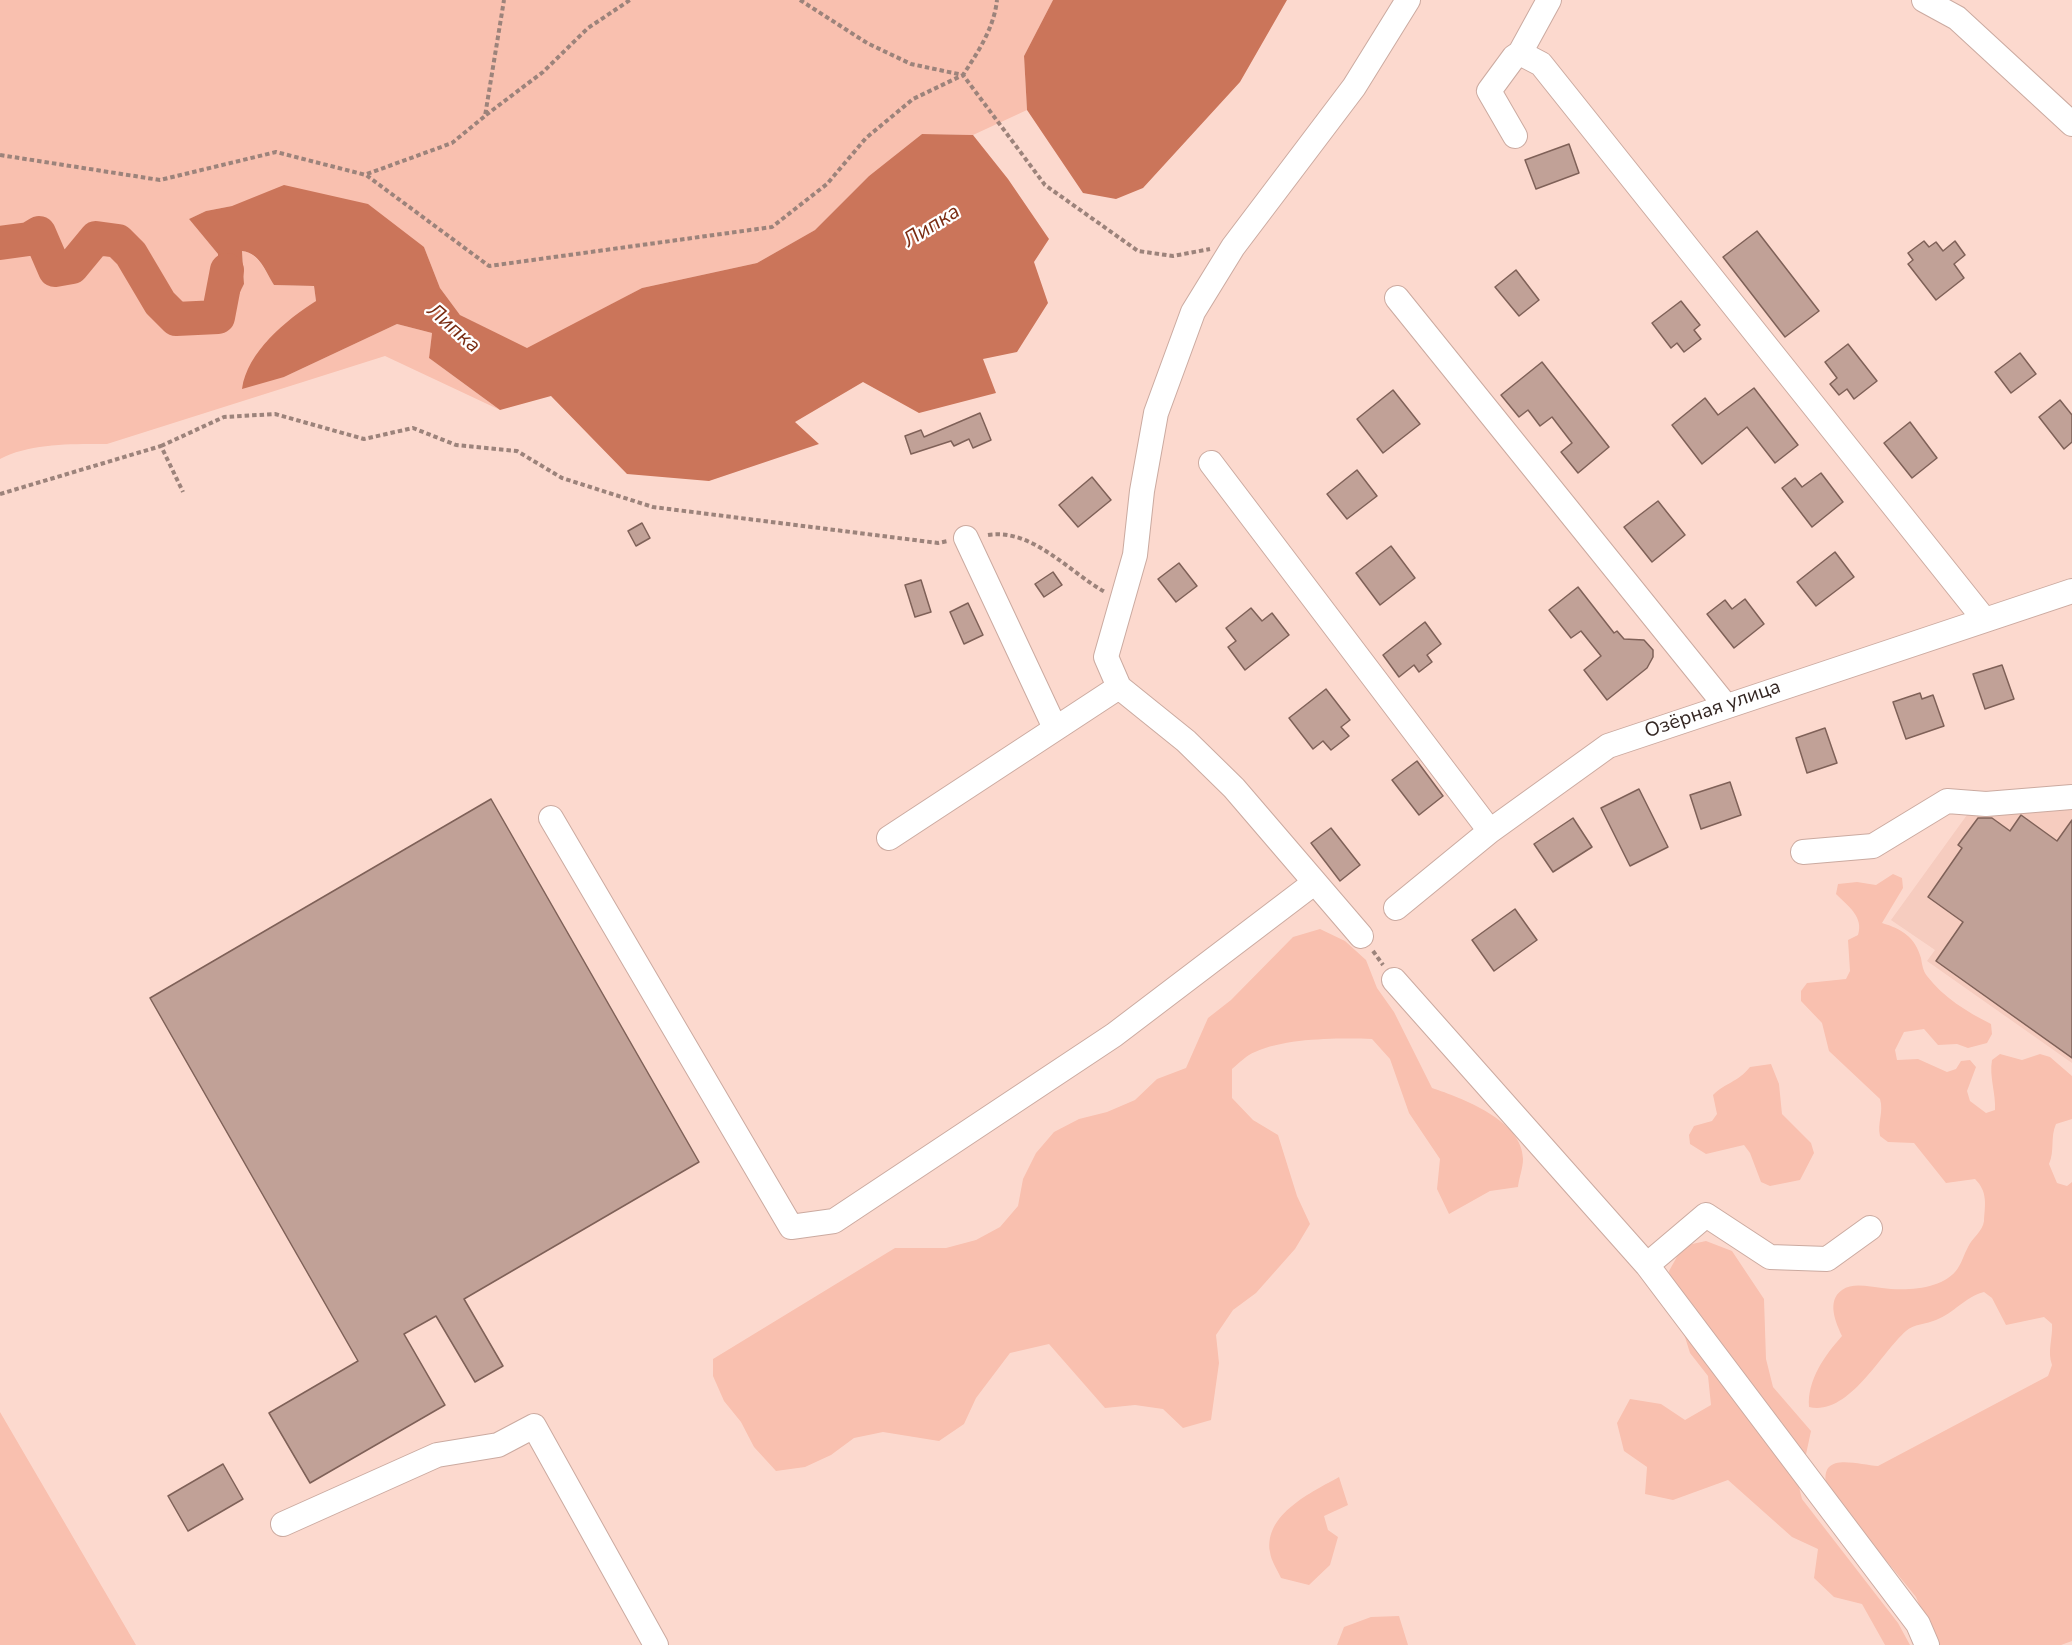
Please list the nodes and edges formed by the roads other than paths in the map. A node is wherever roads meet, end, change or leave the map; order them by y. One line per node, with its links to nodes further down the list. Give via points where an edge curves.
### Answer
1 (1408, 0): 12 (street, via 1354,87 1227,256 1193,312 1156,412 1135,555 1106,657)
2 (1549, 0): 4 (street)
3 (1924, 0): 5 (street, via 1957,18)
4 (1520, 53): 6 (street, via 1490,91); 11 (street, via 1541,64)
5 (2072, 124)
6 (1515, 136)
7 (1397, 298): 13 (street)
8 (1211, 463): 17 (street)
9 (966, 538): 14 (street)
10 (2072, 591): 11 (street, Озёрная улица)
11 (1984, 619): 13 (street, Озёрная улица)
12 (1119, 687): 14 (street); 20 (street, via 1234,788)
13 (1726, 706): 17 (street, Озёрная улица, via 1608,746)
14 (1056, 728): 18 (street)
15 (2072, 797): 19 (street, via 1986,804 1947,801 1873,846)
16 (551, 818): 20 (street, via 791,1227 834,1221 1114,1035)
17 (1490, 831): 21 (street, Озёрная улица)
18 (889, 838)
19 (1803, 852)
20 (1314, 883): 22 (street)
21 (1396, 908)
22 (1361, 936)
23 (1394, 980): 25 (street)
24 (1870, 1228): 25 (street, via 1827,1259 1770,1257 1706,1215)
25 (1647, 1265): 28 (street, via 1918,1624)
26 (283, 1524): 27 (street, via 437,1455 498,1445 534,1426)
27 (656, 1645)
28 (1927, 1645)

